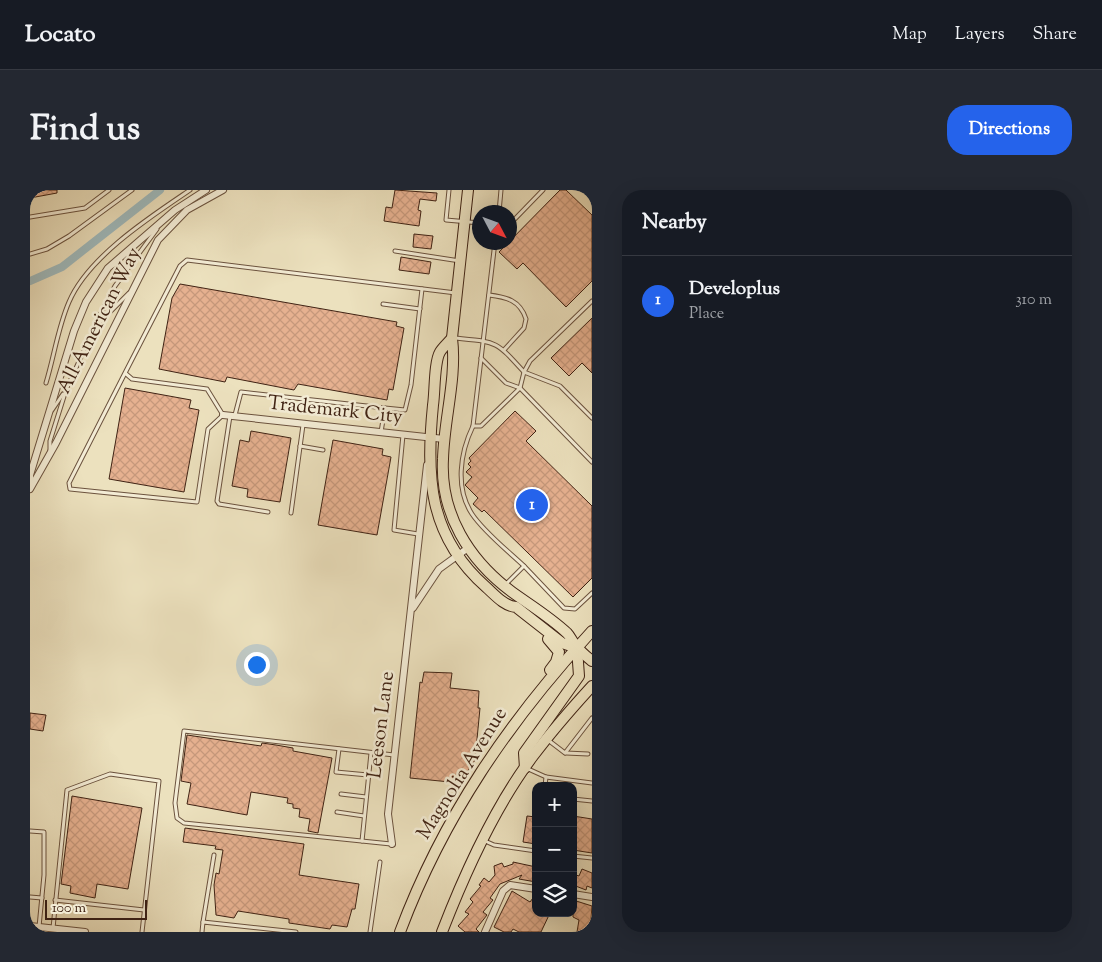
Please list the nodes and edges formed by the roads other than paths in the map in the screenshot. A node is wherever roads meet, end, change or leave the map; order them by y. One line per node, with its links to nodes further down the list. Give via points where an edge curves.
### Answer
1 (109, 190): 11 (lane, via 85,208)
2 (132, 190): 18 (lane, via 69,236 47,249)
3 (190, 190): 34 (lane, via 153,215 89,268 69,302)
4 (206, 190): 15 (street, via 175,210)
5 (223, 190): 20 (street, All American Way, via 199,202 168,227 158,240)
6 (449, 190): 13 (lane, via 446,220)
7 (468, 190): 13 (main road)
8 (501, 190): 10 (lane)
9 (543, 190): 12 (lane)
10 (500, 205)
11 (30, 217)
12 (517, 217)
13 (464, 222): 14 (lane); 19 (main road)
14 (472, 222)
15 (158, 226): 27 (lane, via 115,286); 38 (street, via 108,268 86,302 74,331)
16 (395, 250): 19 (lane)
17 (494, 250): 23 (lane)
18 (30, 254)
19 (460, 261): 22 (main road)
20 (136, 286): 27 (lane); 49 (street, All American Way)
21 (422, 289): 22 (lane); 26 (lane); 33 (lane, via 187,260 180,266)
22 (457, 294): 28 (main road)
23 (489, 295): 29 (lane); 30 (lane, via 510,298 526,318 524,328)
24 (592, 301): 32 (lane, via 530,361)
25 (383, 304): 26 (lane)
26 (420, 309): 37 (lane, via 406,410)
27 (97, 325): 36 (lane)
28 (452, 338): 29 (lane); 45 (main road, via 438,354); 46 (main road, via 455,359)
29 (482, 341): 30 (lane, via 494,342); 31 (lane)
30 (504, 350): 32 (lane)
31 (481, 358): 35 (lane, via 506,383); 42 (lane)
32 (524, 372): 35 (lane); 40 (lane, via 560,386)
33 (125, 373): 39 (lane, via 132,379 208,389); 39 (lane, via 69,483 70,489 197,502 208,429)
34 (46, 383)
35 (520, 388): 42 (lane, via 481,426); 50 (lane)
36 (66, 390): 38 (lane); 49 (lane, via 50,441)
37 (384, 408): 39 (lane, via 241,392); 43 (lane)
38 (50, 414): 51 (street)
39 (229, 415): 41 (street, Trademark City); 53 (lane, via 217,501 219,504)
40 (592, 418)
41 (303, 425): 43 (street, Trademark City); 47 (lane)
42 (473, 426): 58 (lane, via 465,443 461,466 466,502 473,516)
43 (381, 432): 44 (street, Trademark City)
44 (403, 435): 45 (street, Trademark City); 55 (lane, via 394,530)
45 (430, 438): 46 (street, Trademark City); 55 (street, Leeson Lane); 57 (main road, via 430,476 436,511)
46 (444, 439): 56 (main road, via 442,477 448,508)
47 (300, 446): 48 (lane); 54 (lane)
48 (323, 450)
49 (50, 455): 52 (street, All American Way)
50 (592, 462)
51 (30, 483)
52 (30, 489)
53 (268, 512)
54 (291, 513)
55 (418, 534): 62 (street, Leeson Lane)
56 (468, 548): 57 (street, Leeson Lane); 59 (main road)
57 (457, 555): 61 (main road, via 465,568); 62 (street, Leeson Lane, via 434,575)
58 (524, 566): 59 (lane); 60 (lane, via 564,608 575,609)
59 (504, 586): 64 (main road, via 568,634)
60 (592, 593)
61 (509, 606): 64 (main road, via 562,643); 67 (main road, via 552,642 558,652 556,662)
62 (412, 609): 74 (street, Leeson Lane)
63 (592, 631): 64 (main road, Magnolia Avenue)
64 (577, 648): 65 (main road); 67 (main road, Magnolia Avenue); 75 (main road, via 579,676 524,753)
65 (592, 661)
66 (592, 686): 69 (main road)
67 (528, 703): 111 (main road, Magnolia Avenue, via 460,806 427,867)
68 (592, 718): 72 (lane)
69 (546, 739): 72 (lane); 75 (main road)
70 (339, 749): 71 (lane); 76 (lane, via 336,772); 88 (lane, via 184,731 175,803 177,818 184,823)
71 (371, 753): 74 (lane); 76 (lane)
72 (565, 753): 73 (lane)
73 (588, 754)
74 (394, 755): 89 (street, Leeson Lane, via 388,814)
75 (525, 768): 77 (lane); 87 (main road)
76 (368, 774): 81 (lane)
77 (546, 777): 78 (lane); 79 (lane)
78 (545, 782)
79 (592, 783)
80 (341, 794): 81 (lane)
81 (366, 797): 85 (lane)
82 (577, 799): 83 (lane)
83 (592, 801)
84 (337, 812): 85 (lane)
85 (364, 816): 88 (lane)
86 (30, 831): 99 (lane, via 44,832)
87 (484, 840): 90 (lane, via 494,845); 112 (main road)
88 (362, 841): 89 (lane)
89 (392, 844)
90 (532, 850)
91 (214, 854): 102 (lane)
92 (577, 856): 93 (lane)
93 (592, 858)
94 (380, 862): 110 (lane)
95 (532, 889): 113 (street, via 510,886 503,891)
96 (577, 895): 98 (street)
97 (30, 897): 99 (lane)
98 (592, 897)
99 (42, 898): 104 (lane)
100 (54, 900): 101 (lane); 101 (lane, via 67,790 110,774 159,781); 105 (lane)
101 (144, 910): 107 (lane)
102 (204, 922): 108 (lane); 109 (lane)
103 (30, 926): 104 (street)
104 (39, 927): 105 (street)
105 (52, 928): 106 (street)
106 (85, 932)
107 (142, 932)
108 (202, 932)
109 (296, 932)
110 (370, 932)
111 (400, 932)
112 (442, 932)
113 (485, 932)

